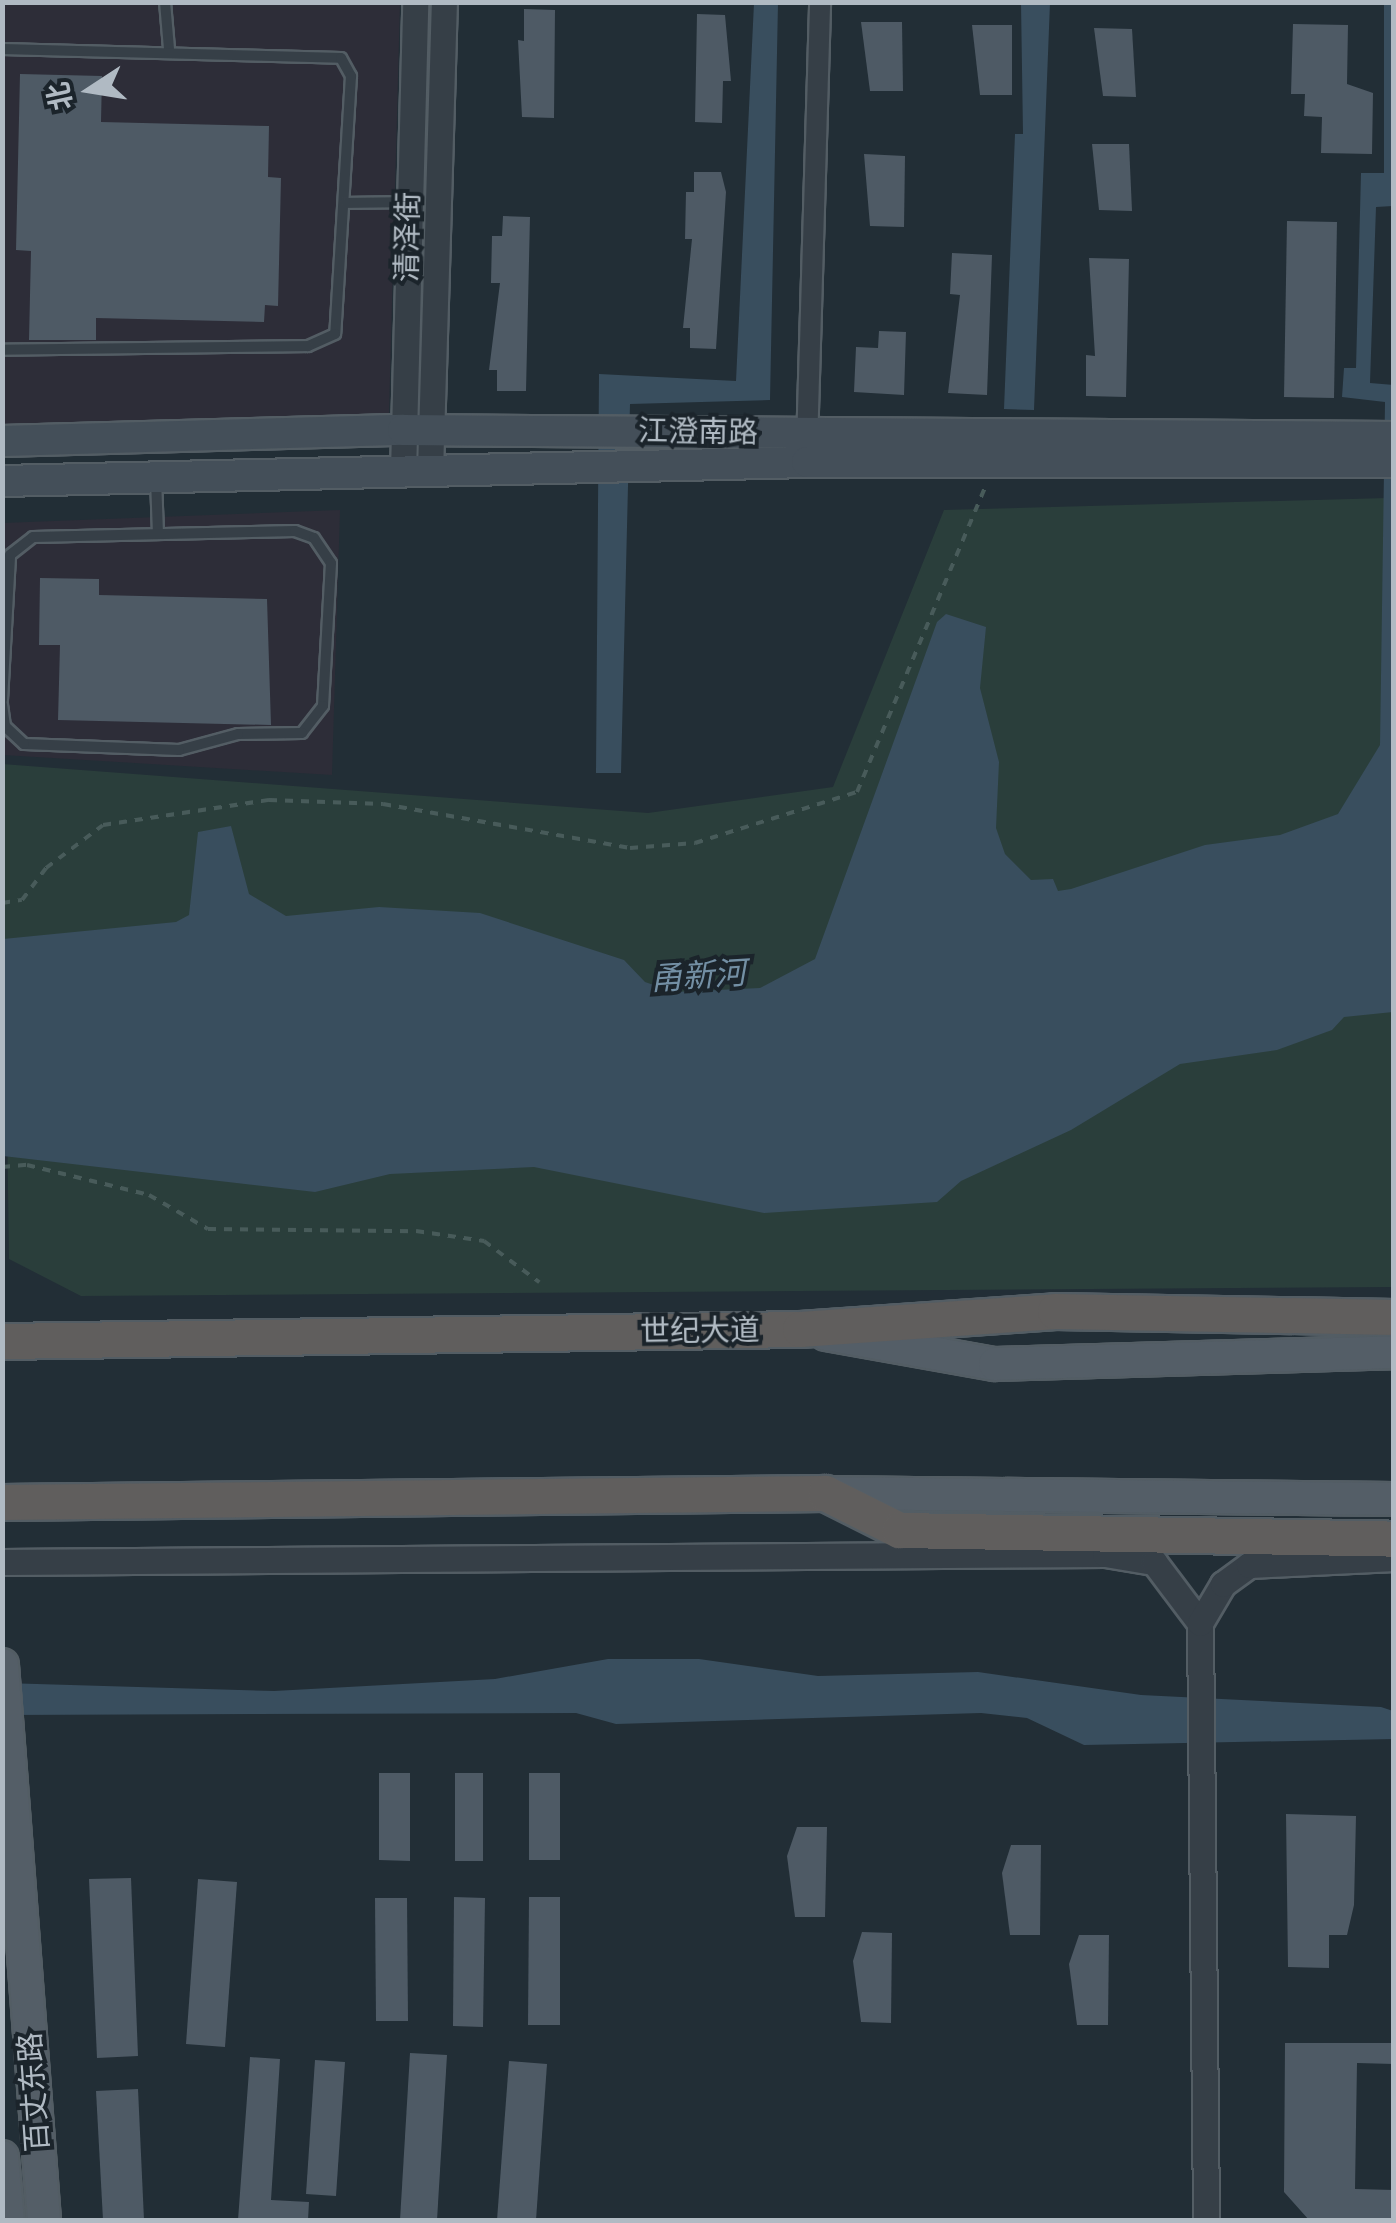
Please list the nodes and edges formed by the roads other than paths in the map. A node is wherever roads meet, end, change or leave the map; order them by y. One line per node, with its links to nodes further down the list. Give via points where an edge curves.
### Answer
1 (165, 2): 6 (lane)
2 (414, 2): 7 (street, 清泽街)
3 (444, 2): 10 (street, 清泽街)
4 (820, 2): 13 (street)
5 (2, 49): 6 (lane)
6 (169, 49): 8 (lane, via 341,58 351,76)
7 (409, 202): 8 (lane); 10 (street, 清泽街)
8 (346, 204): 9 (lane, via 341,321 324,341)
9 (2, 350)
10 (417, 430): 12 (main road, 江澄南路); 13 (main road, 江澄南路); 15 (street, 清泽街)
11 (1394, 436): 13 (main road, 江澄南路)
12 (2, 442)
13 (807, 448): 14 (main road, 江澄南路); 15 (main road, 江澄南路)
14 (1394, 462)
15 (416, 472): 16 (main road, 江澄南路)
16 (156, 478): 17 (main road, 江澄南路); 18 (lane)
17 (2, 481)
18 (158, 534): 19 (lane, via 47,535 20,544 10,555); 19 (lane, via 295,531 324,548 331,563 322,706 312,729 178,750 24,744 5,726)
19 (2, 702)
20 (1394, 1317): 21 (highway, via 1032,1312)
21 (800, 1329): 22 (highway, 世纪大道); 23 (main road, 世纪大道, via 995,1364)
22 (2, 1341)
23 (1394, 1352)
24 (825, 1493): 25 (main road); 26 (highway); 27 (highway, via 899,1530)
25 (1394, 1500)
26 (2, 1502)
27 (1394, 1539)
28 (1394, 1558): 30 (street, via 1248,1565 1223,1584)
29 (2, 1562): 30 (street, via 1105,1554 1154,1562)
30 (1200, 1623): 35 (street)
31 (2, 1664): 34 (main road, 百丈东路)
32 (2, 2157): 33 (main road, 百丈东路)
33 (8, 2220)
34 (44, 2220)
35 (1206, 2220)

